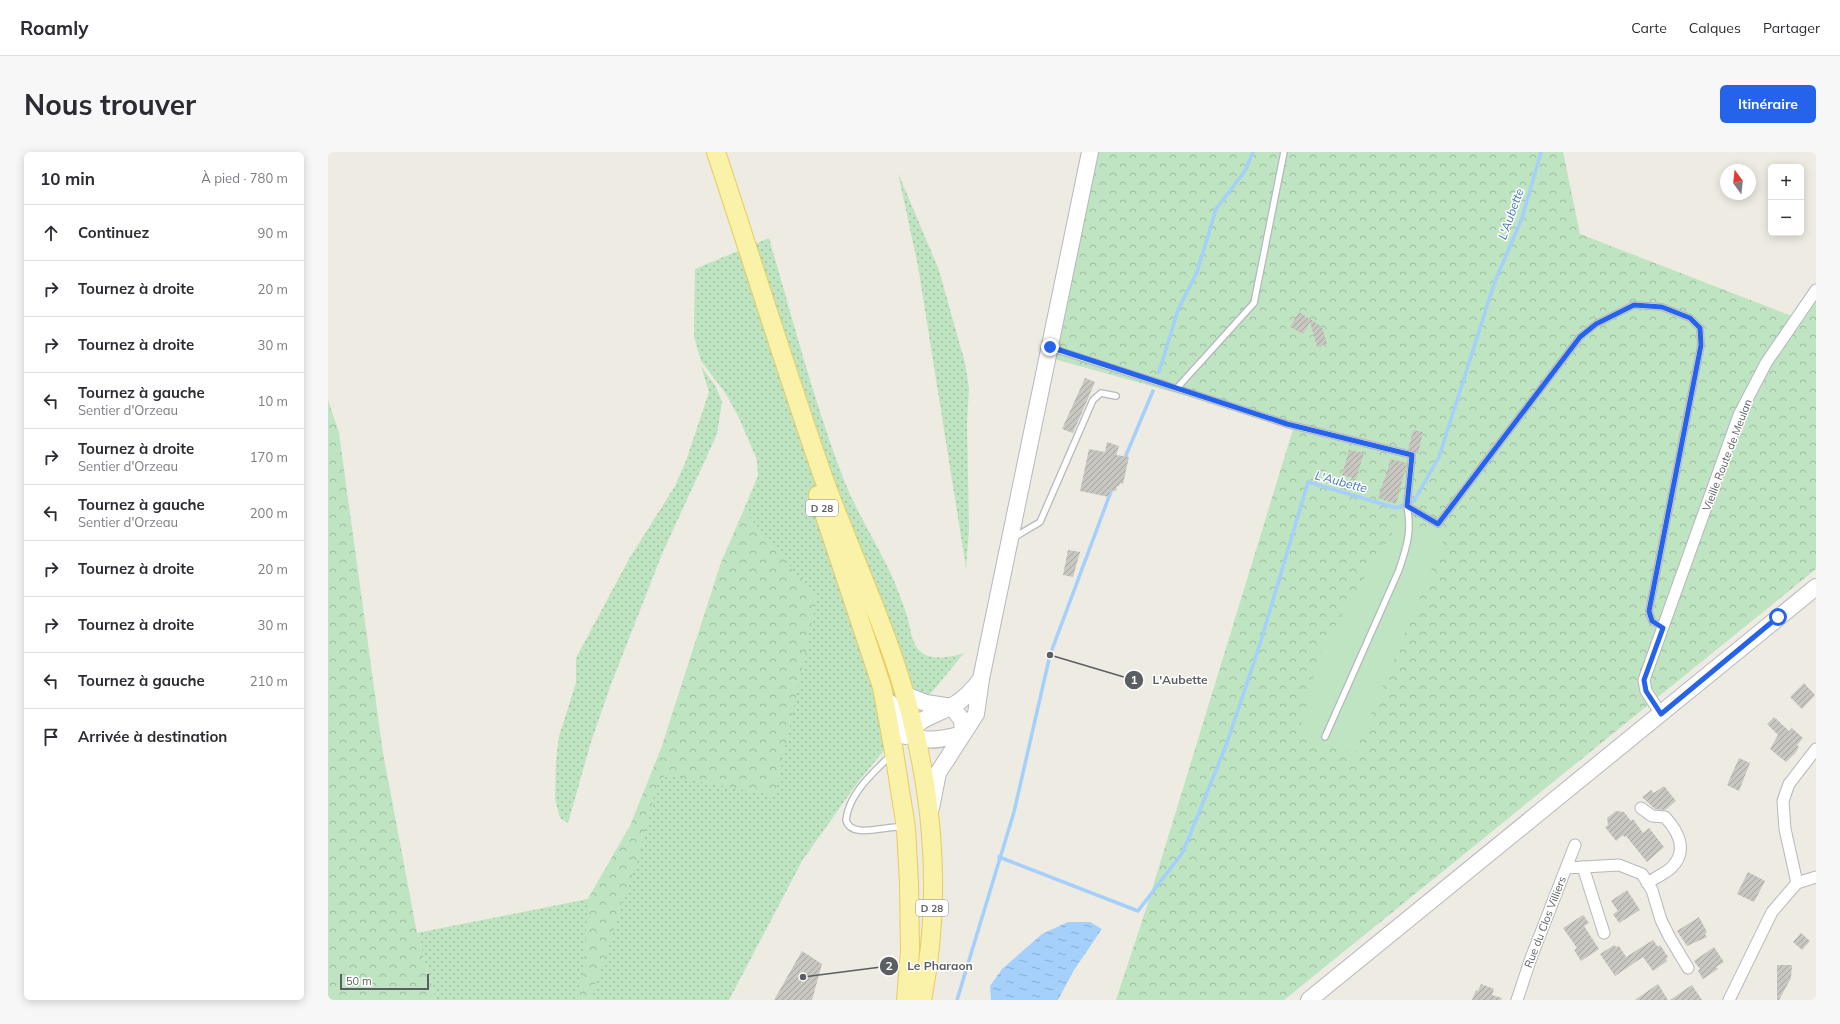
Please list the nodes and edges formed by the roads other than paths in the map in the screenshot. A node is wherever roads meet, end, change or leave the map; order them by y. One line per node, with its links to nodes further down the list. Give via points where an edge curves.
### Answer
1 (705, 152): 14 (main road, D 28)
2 (716, 152): 15 (main road, D 28, via 821,470 898,670)
3 (1090, 152): 6 (street)
4 (1284, 152): 7 (lane, via 1254,303)
5 (1816, 290): 12 (street, Vieille Route de Meulan, via 1766,363 1739,415)
6 (1050, 347): 7 (lane); 10 (street)
7 (1177, 388): 9 (lane, via 1287,424 1412,455)
8 (1116, 396): 10 (lane, via 1101,393 1093,400 1040,522)
9 (1407, 505): 12 (lane, via 1438,524 1580,337 1596,324 1634,305 1662,307 1690,318 1700,328 1701,345 1649,611 1652,621); 20 (lane, via 1410,524 1399,570)
10 (1009, 540): 13 (street)
11 (1816, 586): 17 (street)
12 (1663, 628): 17 (street, Vieille Route de Meulan, via 1644,680 1646,691)
13 (981, 679): 16 (street, via 969,695); 19 (street, via 976,714)
14 (882, 687): 18 (street, via 899,725); 22 (main road, D 28)
15 (905, 695): 16 (street, via 926,703); 18 (main road, D 28)
16 (952, 706): 18 (street, via 930,716); 19 (street, via 962,720)
17 (1661, 714): 36 (street)
18 (913, 733): 19 (street, via 928,741); 22 (street); 24 (main road, D 28, via 927,788)
19 (963, 734): 24 (street, via 936,777)
20 (1325, 737)
21 (1816, 749): 31 (street, via 1789,784 1783,801 1785,829)
22 (894, 752): 25 (main road, D 28); 25 (lane, via 864,783 850,804 846,820 854,830)
23 (1640, 808): 30 (street, via 1652,816 1665,817 1675,828 1680,839 1679,856 1671,868)
24 (930, 815): 35 (main road, D 28, via 932,910)
25 (906, 828): 34 (main road, D 28, via 910,912)
26 (1575, 845): 28 (street, Rue du Clos Villiers)
27 (1583, 867): 28 (street); 30 (street, via 1619,865 1642,874); 32 (street)
28 (1566, 868): 37 (street, Rue du Clos Villiers)
29 (1816, 877): 31 (street)
30 (1648, 883): 33 (street, via 1664,926)
31 (1797, 883): 38 (street, via 1772,912)
32 (1604, 933)
33 (1688, 968)
34 (906, 1000)
35 (922, 1000)
36 (1309, 1000)
37 (1517, 1000)
38 (1729, 1000)

